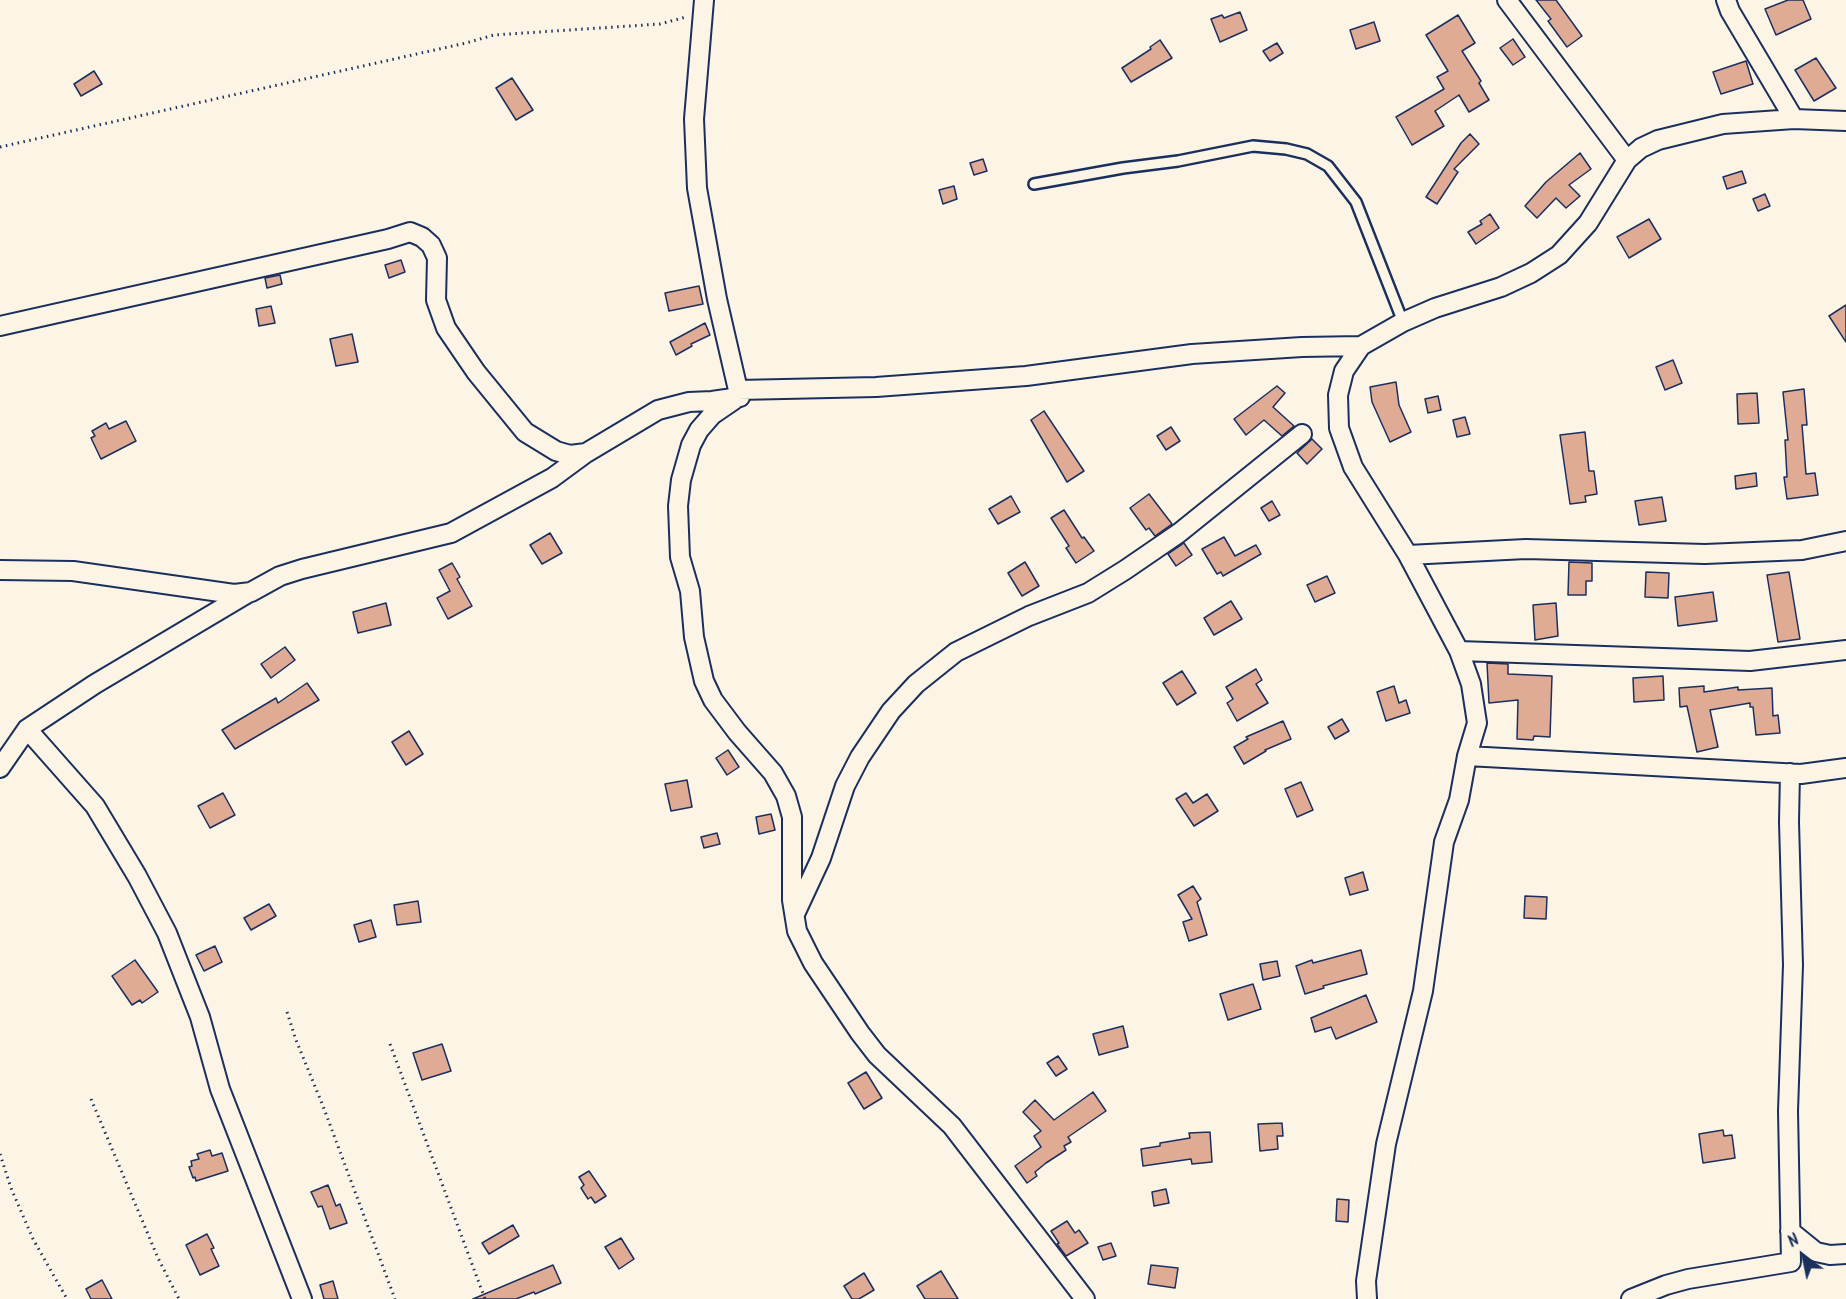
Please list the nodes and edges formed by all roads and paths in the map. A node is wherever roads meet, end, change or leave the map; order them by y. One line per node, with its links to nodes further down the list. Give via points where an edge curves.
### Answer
1 (1507, 0): 7 (street)
2 (1726, 0): 4 (street)
3 (704, 6): 6 (path, via 660,24 494,34); 12 (street, via 694,119 697,188)
4 (1794, 119): 5 (street); 7 (street, via 1723,124 1658,140)
5 (1846, 121)
6 (0, 147)
7 (1628, 160): 9 (street, via 1588,223 1559,255 1501,287)
8 (1034, 184): 9 (lane, via 1253,146 1306,154 1328,166 1356,202)
9 (1403, 321): 11 (street)
10 (0, 326): 14 (street, via 410,232 431,245 437,258 436,300 446,328 476,372 525,432 555,451 570,455)
11 (1361, 346): 12 (street, via 1192,354 1026,376); 16 (street, via 1344,371 1338,394 1339,428 1353,467)
12 (739, 394): 14 (street, via 658,410); 26 (street, via 712,415 691,446 678,506 680,557 690,591 694,637 704,681 713,700 773,773 786,796 792,817)
13 (1302, 434): 26 (street, via 1179,533 1125,570 1088,593 1029,616 956,652 916,684 891,711 860,757)
14 (586, 453): 18 (street, via 552,478 451,533 279,576)
15 (1846, 541): 16 (street, via 1802,550 1705,554 1526,549)
16 (1408, 555): 20 (street)
17 (0, 570): 18 (street, via 73,571 234,594)
18 (251, 592): 21 (street)
19 (1846, 650): 20 (street, via 1750,661)
20 (1459, 651): 22 (street, via 1471,684 1477,723)
21 (27, 729): 23 (street); 35 (street, via 95,806 167,933 200,1017 220,1089)
22 (1467, 756): 25 (street); 39 (street, via 1459,800 1444,842 1423,991 1386,1144 1366,1281)
23 (0, 768)
24 (1846, 768): 25 (street)
25 (1790, 773): 31 (street)
26 (794, 916): 38 (street, via 813,963 860,1033 952,1126)
27 (287, 1012): 36 (path)
28 (390, 1044): 37 (path)
29 (91, 1099): 34 (path)
30 (0, 1154): 33 (path, via 33,1239)
31 (1790, 1231): 32 (street, via 1816,1252); 40 (street, via 1791,1262 1688,1279)
32 (1846, 1254)
33 (67, 1299)
34 (179, 1299)
35 (302, 1299)
36 (395, 1299)
37 (485, 1299)
38 (1085, 1299)
39 (1368, 1299)
40 (1630, 1299)

